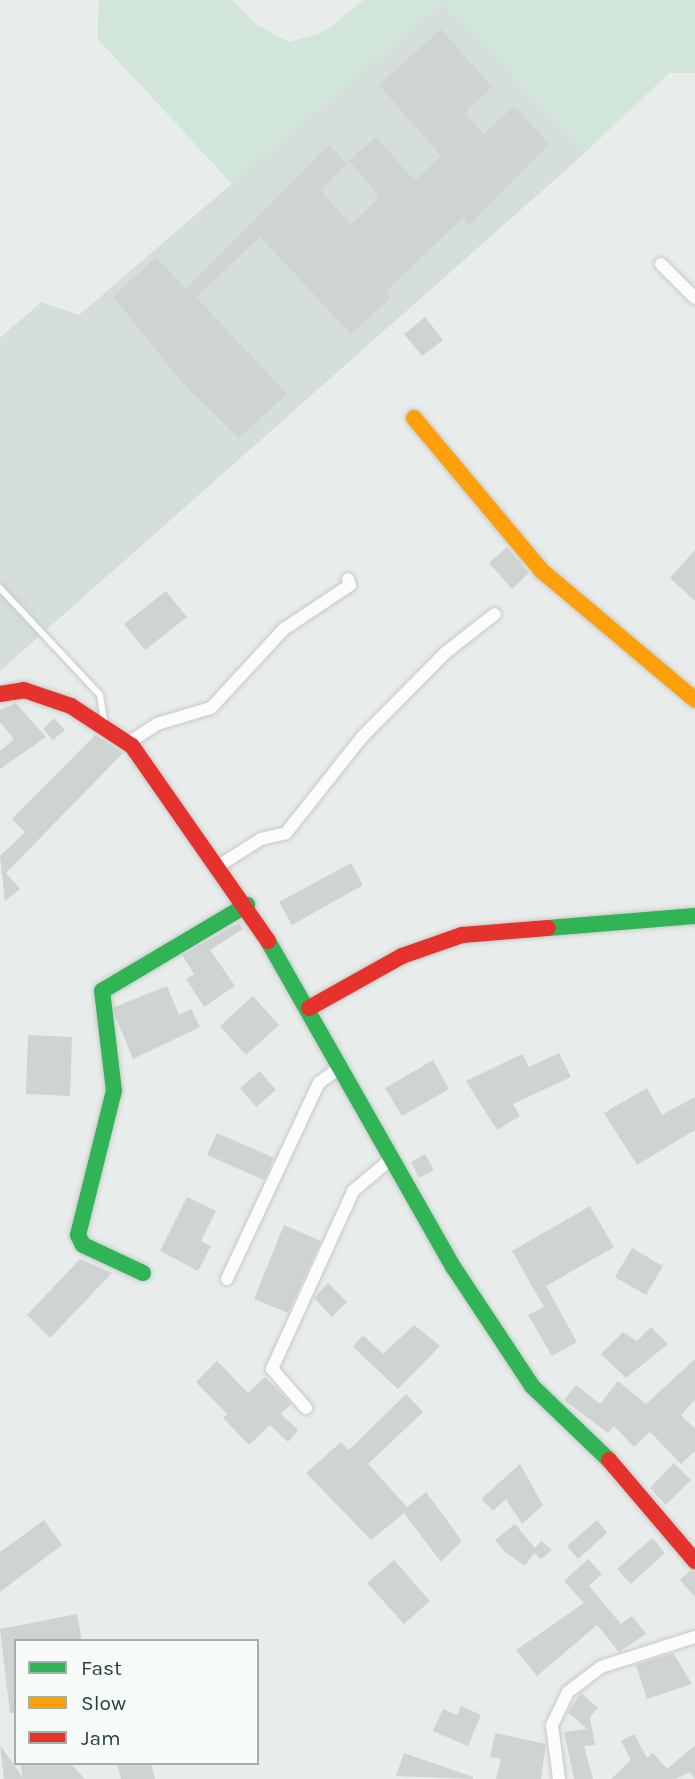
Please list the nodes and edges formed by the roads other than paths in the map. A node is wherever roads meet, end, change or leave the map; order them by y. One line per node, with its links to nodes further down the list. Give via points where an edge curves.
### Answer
1 (662, 264): 2 (street)
2 (695, 299)
3 (414, 418): 8 (street, via 542,571)
4 (348, 579): 10 (street, via 350,585 285,629 211,708 157,724)
5 (0, 588): 9 (lane, via 100,695)
6 (495, 614): 11 (street, via 445,653 362,737 286,833 261,839)
7 (0, 694): 9 (street, via 24,690)
8 (695, 700)
9 (106, 726): 10 (street)
10 (128, 743): 11 (street, via 179,803)
11 (220, 866): 12 (street)
12 (247, 905): 14 (street); 17 (street, via 102,991 114,1091 78,1235 83,1245)
13 (695, 916): 14 (street, via 462,935 402,956)
14 (309, 1008): 15 (street)
15 (340, 1067): 16 (street); 18 (street, via 318,1083)
16 (391, 1159): 19 (street, via 353,1191 272,1370); 20 (street, via 532,1386 628,1479)
17 (143, 1273)
18 (227, 1279)
19 (306, 1408)
20 (695, 1561)
21 (695, 1637): 22 (street, via 601,1667 569,1692 552,1725)
22 (559, 1779)

